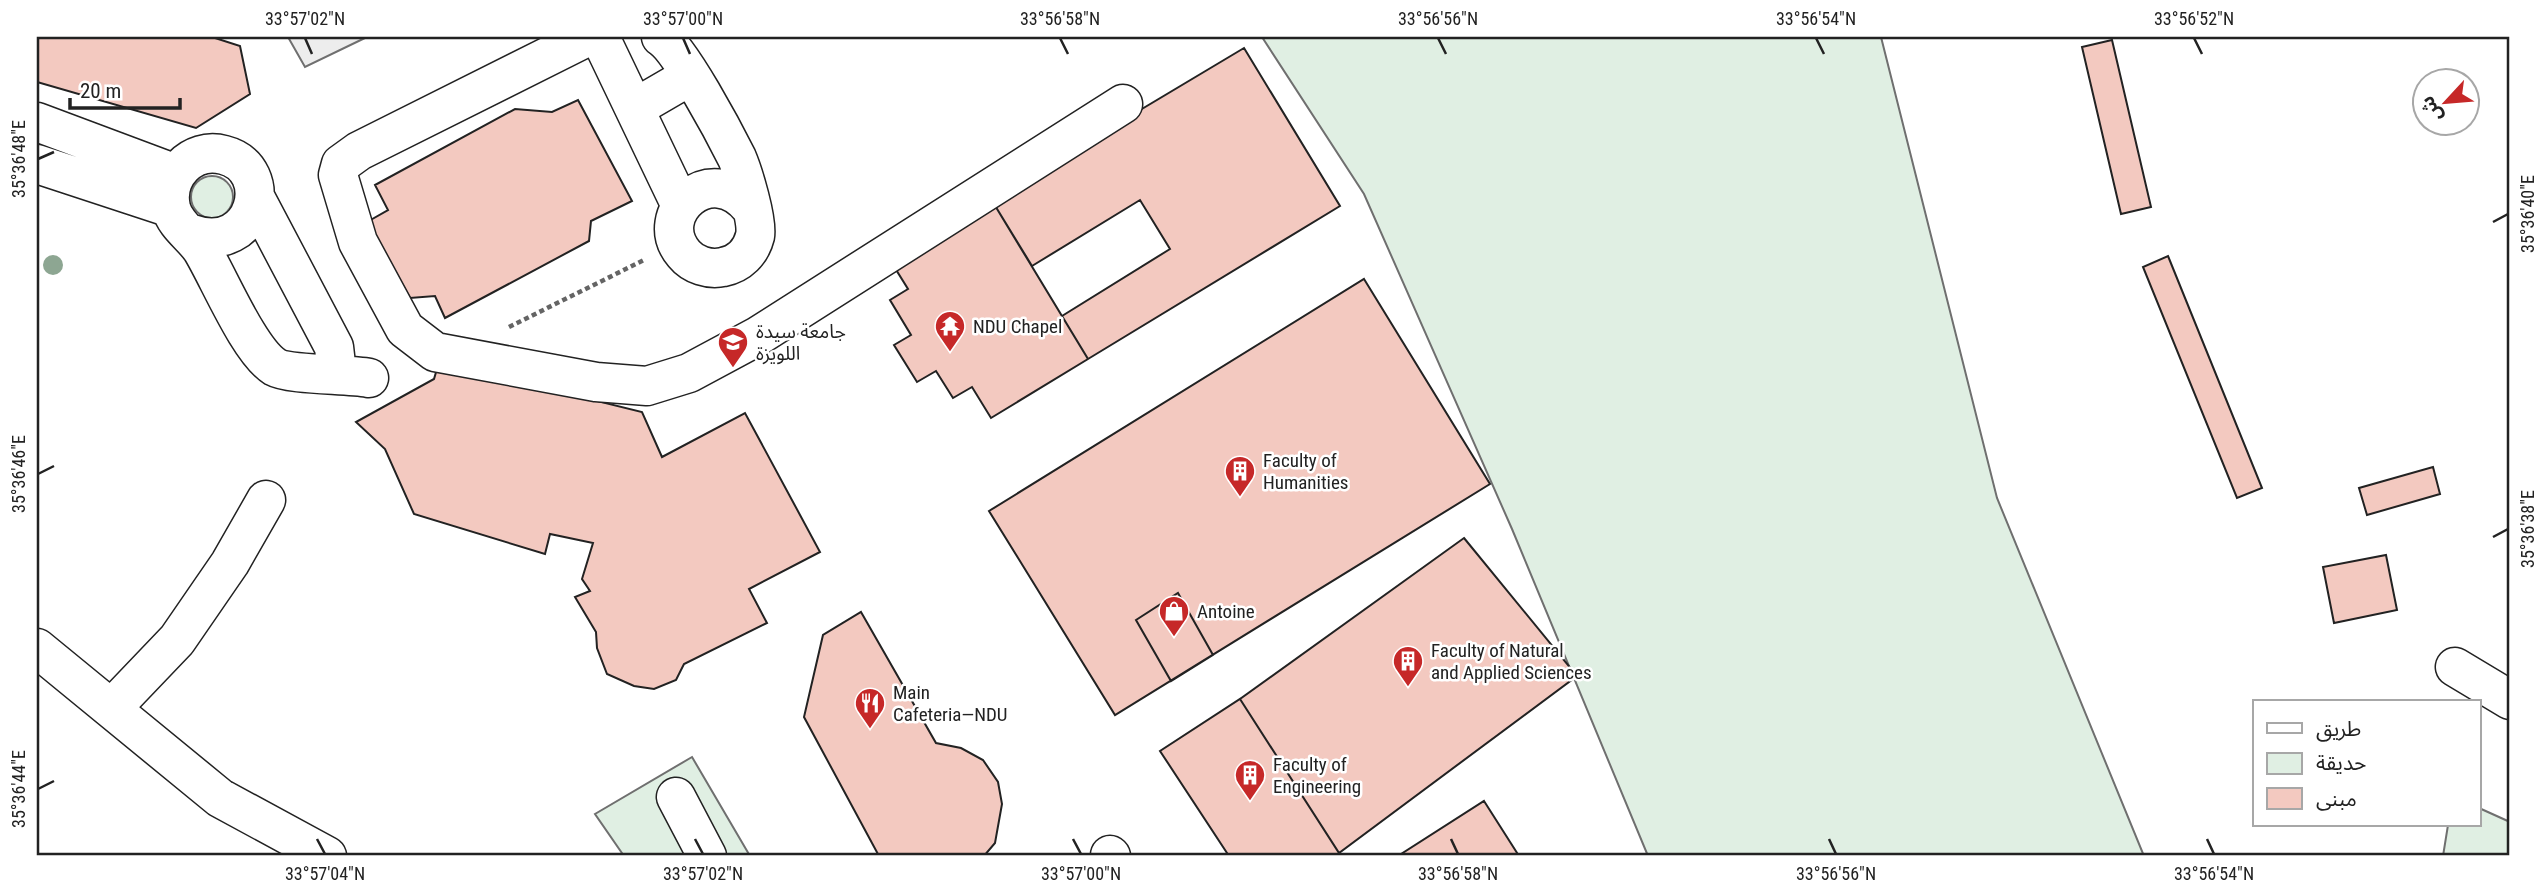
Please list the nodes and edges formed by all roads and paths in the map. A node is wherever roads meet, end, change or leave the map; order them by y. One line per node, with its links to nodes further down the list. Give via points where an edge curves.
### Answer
1 (587, 37): 5 (street, via 341,164 338,175 358,242 405,329 435,352 634,386 689,373 758,336)
2 (600, 37): 6 (street)
3 (661, 37): 4 (street)
4 (690, 76): 6 (street); 12 (street, via 738,161)
5 (1123, 104)
6 (635, 108): 11 (street)
7 (37, 122): 10 (street)
8 (37, 164): 10 (street)
9 (255, 197): 10 (street, via 252,212 234,234 205,239); 10 (street, via 251,179 240,164 224,155 206,154 188,160); 10 (street, via 353,375 301,373 276,367 260,354)
10 (179, 205)
11 (681, 206): 12 (street, via 696,193 716,187 741,197); 13 (street, via 675,230)
12 (750, 208): 13 (street, via 755,220 751,247 732,265 719,268 695,263)
13 (678, 243): 14 (path)
14 (502, 331)
15 (266, 500): 19 (street, via 177,640)
16 (37, 648): 19 (street)
17 (2455, 667): 18 (street)
18 (2510, 700)
19 (113, 708): 21 (street, via 220,798)
20 (676, 797): 22 (street)
21 (327, 856)
22 (707, 856)

